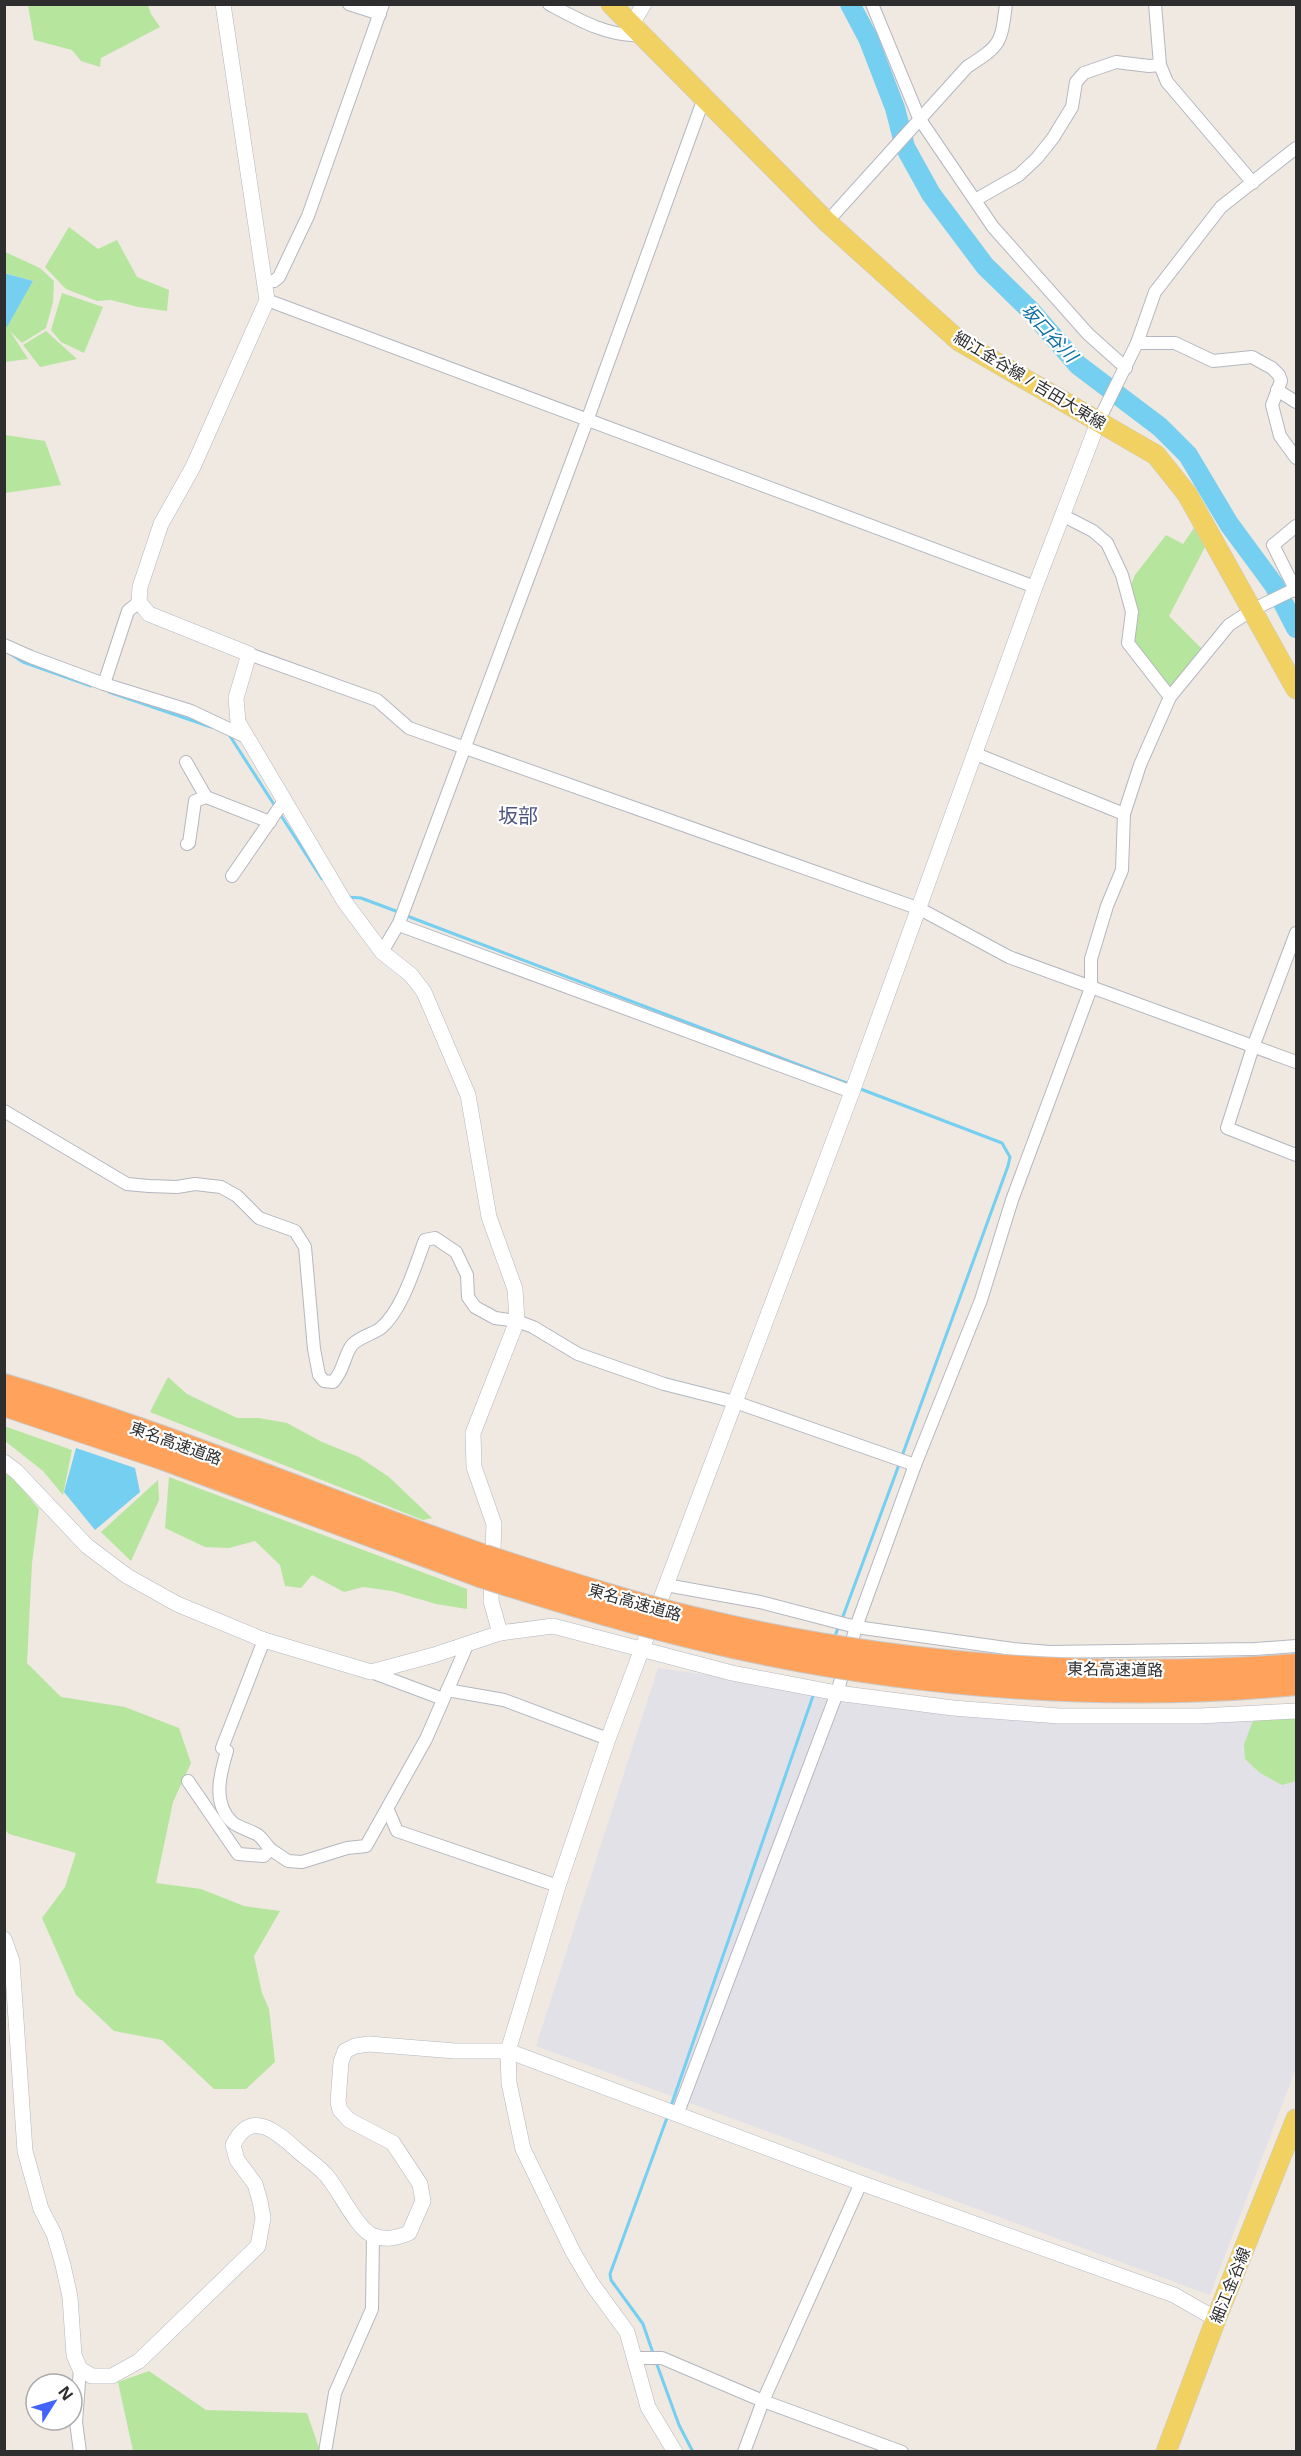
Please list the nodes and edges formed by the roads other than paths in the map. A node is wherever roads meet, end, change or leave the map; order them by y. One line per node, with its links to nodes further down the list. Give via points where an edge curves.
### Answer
1 (223, 4): 18 (street)
2 (349, 4): 9 (street)
3 (549, 4): 10 (street, via 624,36)
4 (611, 4): 10 (main road, 細江金谷線 / 吉田大東線)
5 (644, 4): 10 (street)
6 (872, 4): 13 (street)
7 (1006, 4): 13 (street, via 1000,42 967,67)
8 (1155, 4): 11 (street)
9 (382, 9): 18 (street, via 308,216 279,277)
10 (636, 30): 12 (main road, 細江金谷線 / 吉田大東線)
11 (1160, 65): 15 (street, via 1167,82); 16 (street, via 1116,62 1084,73 1076,82 1072,107 1037,158 1018,175)
12 (704, 98): 17 (main road, 細江金谷線 / 吉田大東線); 24 (street)
13 (920, 118): 16 (street); 17 (street)
14 (1296, 148): 15 (street)
15 (1254, 183): 20 (street, via 1221,207 1155,292)
16 (975, 200): 21 (street, via 1013,250 1089,334)
17 (827, 222): 25 (main road, 細江金谷線 / 吉田大東線, via 959,341)
18 (264, 282): 19 (street)
19 (267, 300): 24 (street); 31 (street, via 193,467 161,524 140,587)
20 (1137, 344): 21 (street); 22 (street, via 1175,343 1213,361 1252,357 1279,375)
21 (1126, 368): 25 (street)
22 (1277, 390): 23 (street); 26 (street, via 1272,405 1280,436)
23 (1296, 402)
24 (588, 418): 29 (street); 39 (street)
25 (1099, 420): 27 (street); 32 (main road, 細江金谷線 / 吉田大東線, via 1156,455 1187,494)
26 (1296, 458)
27 (1062, 515): 29 (street); 37 (street, via 1107,543 1122,575 1132,612 1128,643)
28 (1296, 526): 30 (street, via 1273,545)
29 (1035, 587): 40 (street)
30 (1296, 590): 32 (street)
31 (139, 602): 34 (street, via 149,614); 35 (street, via 128,611)
32 (1256, 608): 36 (main road, 細江金谷線 / 吉田大東線); 37 (street, via 1229,625)
33 (4, 645): 35 (street)
34 (249, 654): 38 (street, via 236,698 238,722); 39 (street, via 376,700 410,728)
35 (104, 684): 38 (street, via 191,711)
36 (1296, 689)
37 (1170, 697): 44 (street, via 1140,765)
38 (246, 737): 43 (street)
39 (464, 747): 48 (street); 49 (street)
40 (976, 754): 44 (street); 48 (street)
41 (186, 762): 42 (street)
42 (206, 797): 45 (street); 46 (street, via 195,801)
43 (283, 803): 45 (street); 51 (street, via 340,895)
44 (1124, 814): 52 (street, via 1122,870 1091,959)
45 (272, 819): 47 (street)
46 (187, 844)
47 (232, 876)
48 (920, 909): 52 (street, via 1009,957); 55 (street)
49 (399, 924): 51 (street); 55 (street)
50 (1296, 933): 53 (street)
51 (382, 952): 58 (street, via 411,975 424,992 468,1095 489,1217 515,1289)
52 (1091, 988): 53 (street); 64 (street, via 1012,1200 981,1300)
53 (1253, 1047): 54 (street); 57 (street, via 1227,1128)
54 (1296, 1062)
55 (854, 1087): 60 (street)
56 (4, 1111): 58 (street, via 127,1184 221,1187 237,1196 259,1218 294,1231 305,1247 314,1349 324,1381 333,1382 341,1374 352,1345 380,1329 391,1317 425,1240 435,1238 456,1252 466,1275 468,1296 475,1307 495,1318)
57 (1296, 1155)
58 (517, 1321): 60 (street, via 578,1353 664,1384); 68 (street, via 473,1433 474,1467 494,1524 490,1600)
59 (4, 1385): 61 (highway, 東名高速道路)
60 (735, 1402): 64 (street); 66 (street)
61 (34, 1403): 62 (highway, 東名高速道路); 65 (highway, 東名高速道路, via 161,1458); 65 (highway, 東名高速道路, via 144,1430)
62 (4, 1405)
63 (4, 1462): 69 (street, via 87,1546 127,1576 177,1604)
64 (911, 1464): 67 (street)
65 (482, 1566): 73 (highway, 東名高速道路, bridge, via 780,1636 974,1664 1160,1670); 75 (highway, 東名高速道路, bridge, via 632,1622 686,1636 788,1658 909,1676 1053,1688 1138,1690)
66 (666, 1585): 67 (street, via 760,1602); 72 (street)
67 (852, 1626): 71 (street, via 1050,1652); 76 (street)
68 (500, 1633): 70 (street); 72 (street, via 553,1626)
69 (264, 1640): 74 (street); 82 (street, via 222,1748 227,1751 219,1775 219,1792 233,1823 259,1835)
70 (468, 1643): 74 (street); 77 (street)
71 (1296, 1646)
72 (641, 1649): 76 (street); 79 (street)
73 (1296, 1665)
74 (371, 1672): 77 (street)
75 (1296, 1684)
76 (823, 1691): 78 (street, via 953,1708 1059,1716); 86 (street)
77 (445, 1695): 79 (street, via 504,1700); 81 (street)
78 (1296, 1711)
79 (608, 1738): 83 (street)
80 (188, 1781): 82 (street, via 238,1854 264,1856)
81 (388, 1810): 82 (street, via 366,1846 302,1862 288,1861); 83 (street, via 397,1831)
82 (270, 1849)
83 (558, 1886): 85 (street)
84 (4, 1938): 92 (street, via 12,1961 25,2151 40,2209 54,2234 63,2265 70,2297 74,2355)
85 (508, 2051): 86 (street); 89 (street, via 369,2044 345,2050 340,2110 349,2120 393,2143 420,2184 423,2201 409,2233 390,2239); 91 (street, via 509,2083 523,2149 578,2260 627,2332)
86 (672, 2113): 88 (street)
87 (1296, 2119): 90 (main road, 細江金谷線)
88 (861, 2183): 90 (street, via 1174,2295); 93 (street)
89 (373, 2236): 92 (street, via 326,2175 272,2129 251,2126 239,2134 233,2145 237,2160 255,2184 260,2200 263,2218 258,2246 139,2361 112,2376 92,2376); 95 (street, via 372,2309 335,2393)
90 (1216, 2319): 99 (main road, 細江金谷線)
91 (639, 2358): 93 (street, via 658,2358); 96 (street, via 648,2407)
92 (80, 2369): 94 (street, via 76,2422)
93 (763, 2401): 97 (street); 98 (street)
94 (80, 2451)
95 (325, 2451)
96 (675, 2451)
97 (744, 2451)
98 (902, 2451)
99 (1166, 2451)

